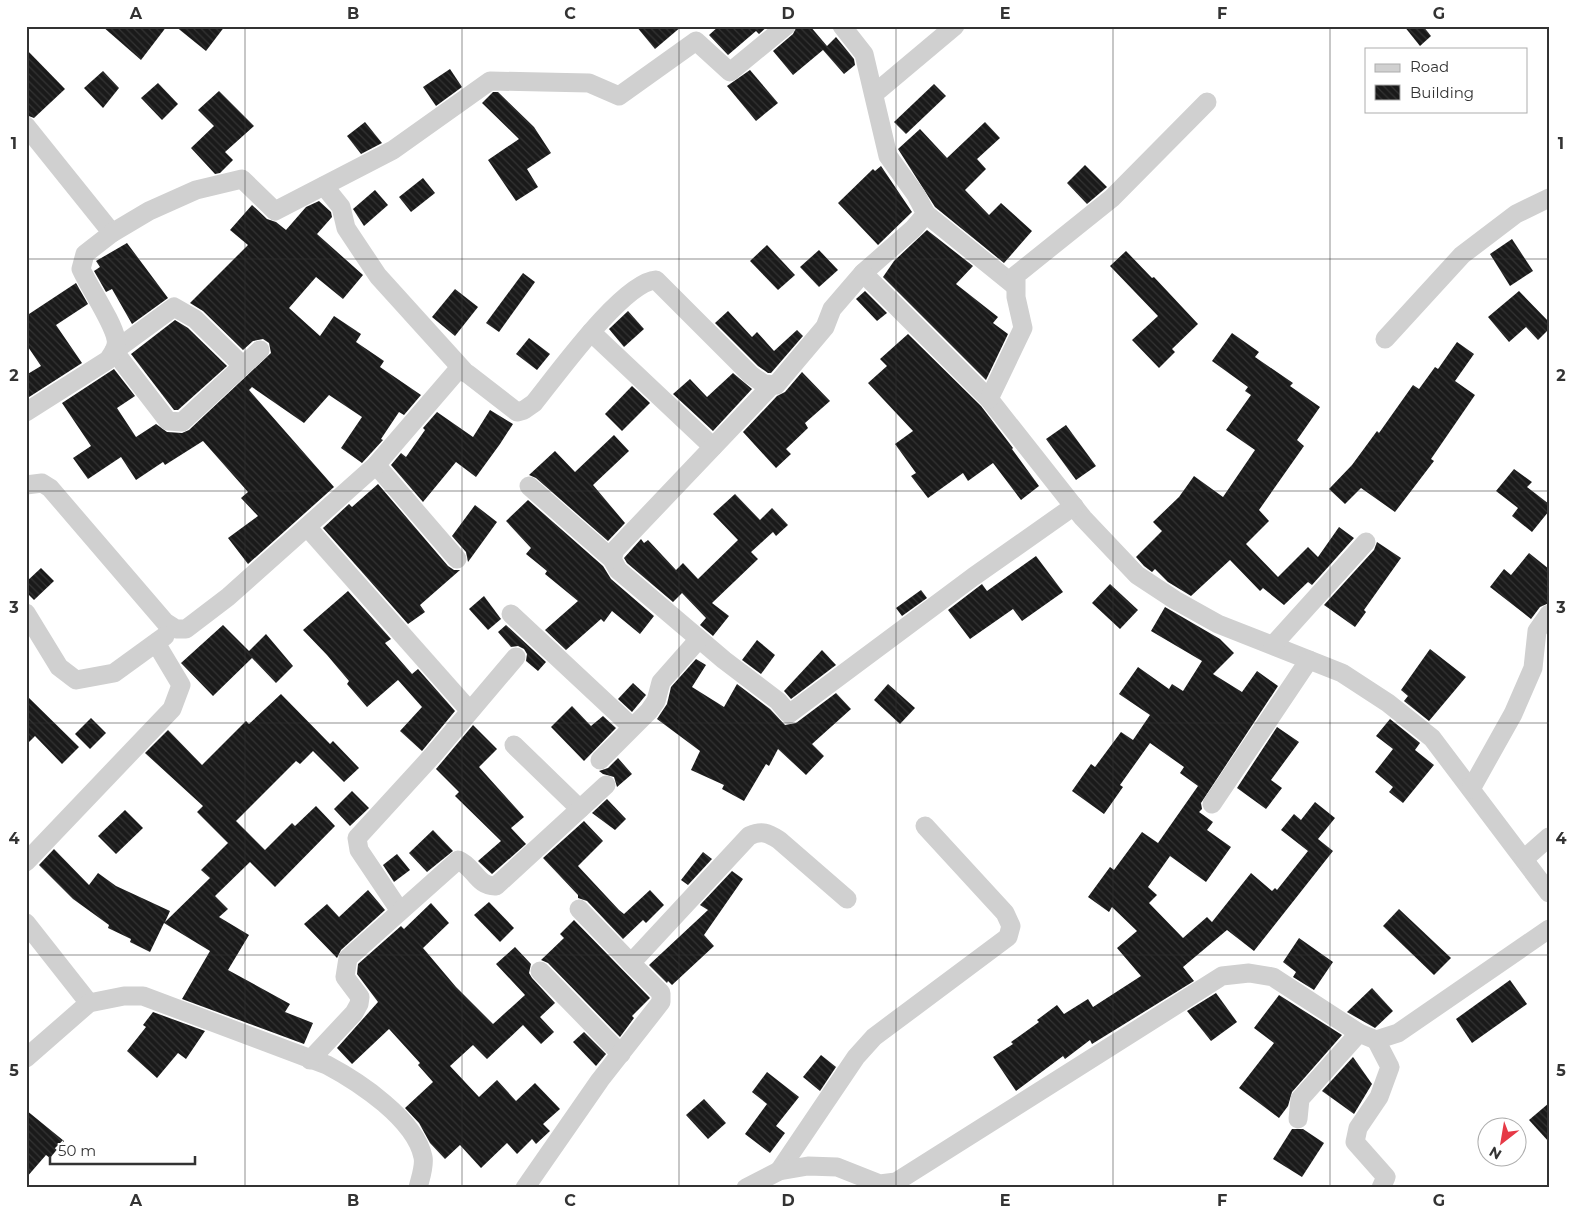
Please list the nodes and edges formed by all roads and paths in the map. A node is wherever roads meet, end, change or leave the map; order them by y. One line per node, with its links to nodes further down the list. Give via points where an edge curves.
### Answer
1 (786, 26): 7 (street, via 730,72 696,41 619,96 589,83 490,81 393,150)
2 (842, 26): 4 (street, via 864,54)
3 (955, 26): 4 (street)
4 (874, 94): 9 (street, via 888,156)
5 (1207, 102): 12 (street, via 1112,198 1016,275)
6 (26, 126): 10 (street)
7 (324, 186): 10 (street, via 275,211 242,179 228,182 196,190); 18 (street, via 341,207 346,228 378,276)
8 (1549, 198): 14 (street, via 1516,214 1462,255)
9 (926, 214): 11 (street); 12 (street)
10 (112, 232): 16 (street, via 85,254 81,269 117,340)
11 (862, 273): 19 (street, via 792,368 780,382); 20 (street)
12 (1014, 285): 20 (street, via 1023,328)
13 (591, 332): 18 (street, via 534,403 524,410 517,412); 19 (street, via 635,288 656,280 751,375); 22 (street)
14 (1385, 339)
15 (260, 350): 17 (street)
16 (114, 351): 17 (street, via 174,307 195,319); 17 (street, via 168,421 182,422); 21 (street, via 108,360)
17 (243, 366)
18 (464, 371): 23 (street, via 452,375)
19 (771, 386): 22 (street)
20 (989, 399): 26 (street)
21 (26, 412)
22 (713, 447): 30 (street, via 615,550)
23 (376, 465): 27 (street); 29 (street)
24 (26, 485): 34 (street, via 42,483 50,488 165,622)
25 (529, 486): 30 (street)
26 (1074, 506): 35 (street, via 789,714 778,701); 37 (street, via 1137,575 1218,624)
27 (307, 527): 34 (street, via 192,625); 40 (street)
28 (1366, 542): 37 (street)
29 (456, 558)
30 (612, 559): 35 (street, via 618,570)
31 (26, 613): 36 (street, via 59,667 76,680 114,673)
32 (511, 614): 41 (street)
33 (1549, 614): 45 (street, via 1537,630 1533,668 1516,707)
34 (176, 629): 36 (street)
35 (699, 639): 41 (street, via 670,670 661,682 656,701)
36 (156, 643): 51 (street, via 181,685 172,709)
37 (1273, 644): 39 (street)
38 (516, 656): 40 (street)
39 (1309, 660): 45 (street, via 1342,673 1388,703 1432,738); 46 (street)
40 (470, 711): 55 (street, via 356,838 359,850)
41 (632, 727): 43 (street)
42 (514, 745): 47 (street)
43 (600, 760)
44 (606, 785): 47 (street)
45 (1471, 789): 50 (street)
46 (1212, 804)
47 (580, 809): 55 (street, via 496,886 481,882 466,863 458,860)
48 (925, 826): 66 (street, via 1005,913 1011,926 1008,937 874,1037 856,1057)
49 (1549, 837): 50 (street)
50 (1524, 860): 52 (street)
51 (26, 862)
52 (1549, 893)
53 (847, 898): 58 (street, via 779,840 768,832 757,832 743,842)
54 (579, 909): 58 (street)
55 (400, 911): 64 (street, via 348,958 345,977 360,997 359,1004)
56 (26, 923): 60 (street)
57 (1549, 929): 61 (street, via 1398,1033)
58 (631, 963): 62 (street, via 660,993 661,1002)
59 (540, 971): 62 (street)
60 (89, 1003): 63 (street); 64 (street, via 143,996)
61 (1368, 1037): 65 (street, via 1300,1099); 67 (street, via 1273,977 1249,972 1222,976 896,1182); 71 (street, via 1390,1067 1379,1097 1358,1128 1355,1142 1386,1177)
62 (621, 1054): 69 (street)
63 (26, 1058)
64 (310, 1060): 68 (street, via 344,1074 393,1111 407,1127 418,1143 423,1159)
65 (1298, 1119)
66 (778, 1171): 67 (street, via 808,1166 837,1167); 70 (street)
67 (882, 1186)
68 (418, 1188)
69 (525, 1188)
70 (746, 1188)
71 (1381, 1188)

